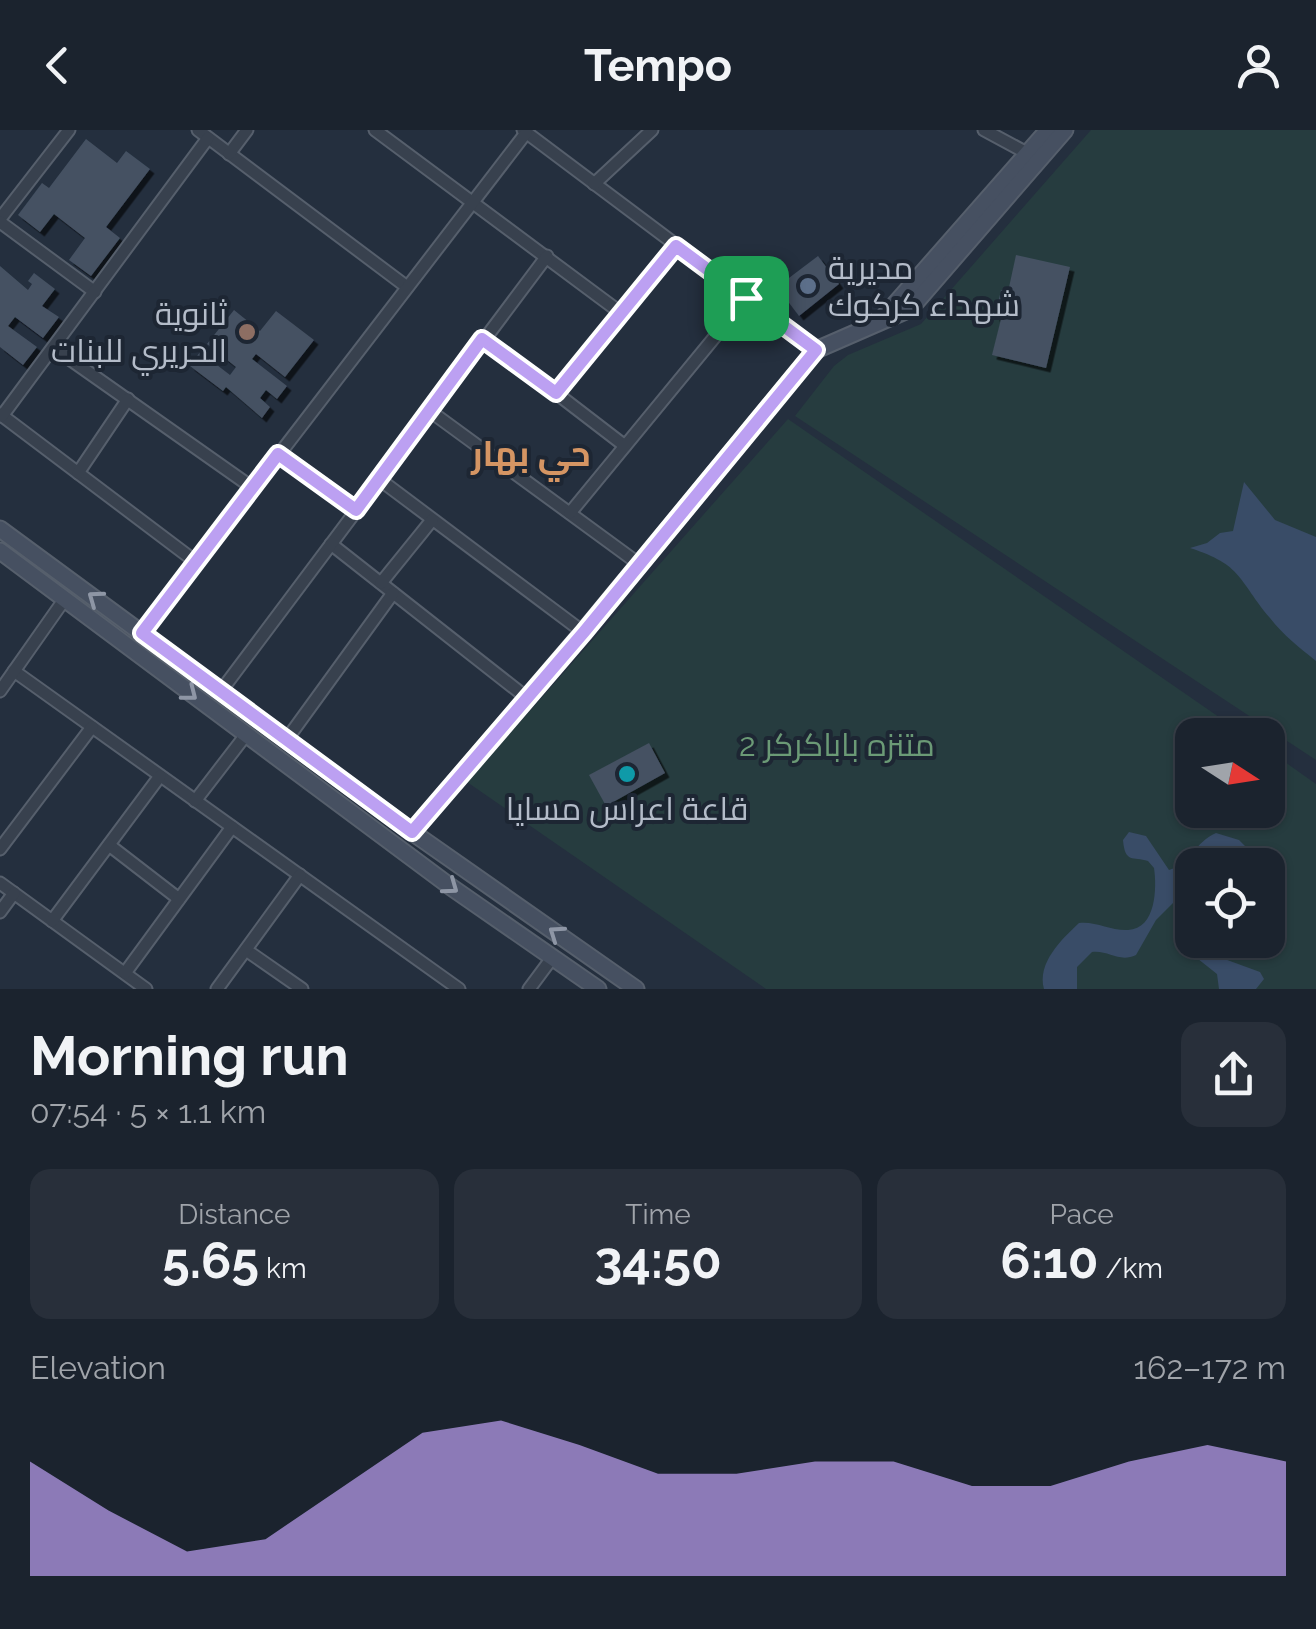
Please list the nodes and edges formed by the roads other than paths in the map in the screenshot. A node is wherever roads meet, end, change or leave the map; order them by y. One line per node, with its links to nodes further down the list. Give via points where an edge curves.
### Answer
1 (247, 130): 11 (street)
2 (375, 130): 13 (street)
3 (652, 130): 12 (street)
4 (984, 130): 10 (street)
5 (1048, 130): 10 (main road)
6 (1065, 130): 22 (main road, via 910,309)
7 (63, 132): 14 (street)
8 (530, 132): 12 (street); 13 (street)
9 (203, 134): 11 (street); 19 (street)
10 (1027, 153): 22 (main road)
11 (230, 154): 18 (street)
12 (594, 184): 16 (street)
13 (473, 202): 17 (street); 18 (street)
14 (5, 203): 15 (street)
15 (0, 220): 19 (street)
16 (676, 246): 20 (street); 21 (street)
17 (547, 256): 21 (street); 23 (street)
18 (407, 287): 31 (street)
19 (95, 292): 24 (street)
20 (746, 298): 25 (street); 30 (street)
21 (621, 313): 26 (street)
22 (879, 323): 25 (main road)
23 (482, 339): 26 (street); 28 (street)
24 (54, 348): 27 (street); 29 (street)
25 (816, 350): 42 (main road)
26 (556, 393): 30 (street)
27 (128, 400): 32 (street); 34 (street)
28 (430, 412): 33 (street); 36 (street)
29 (1, 415): 32 (street)
30 (625, 446): 36 (street)
31 (278, 454): 34 (street); 35 (street)
32 (78, 473): 41 (street)
33 (379, 480): 35 (street); 37 (street)
34 (253, 488): 41 (street)
35 (356, 510): 39 (street)
36 (570, 513): 42 (street)
37 (432, 520): 43 (street); 46 (street)
38 (0, 529): 47 (main road, one-way to 38)
39 (331, 544): 43 (street); 50 (street)
40 (0, 552): 45 (main road)
41 (196, 562): 47 (street)
42 (639, 564): 46 (main road)
43 (381, 583): 44 (street)
44 (393, 592): 51 (street); 54 (street)
45 (64, 600): 48 (street); 53 (main road, one-way to 53)
46 (584, 632): 51 (main road)
47 (142, 633): 50 (main road)
48 (14, 672): 49 (street); 52 (street)
49 (0, 690)
50 (221, 691): 54 (main road)
51 (526, 698): 60 (main road)
52 (92, 728): 55 (street); 62 (street)
53 (245, 736): 57 (main road); 58 (street)
54 (287, 740): 56 (main road)
55 (160, 776): 58 (street); 61 (street)
56 (343, 781): 57 (main road); 60 (main road)
57 (330, 799): 70 (main road, one-way to 70)
58 (196, 801): 59 (street)
59 (232, 827): 63 (street); 66 (street)
60 (412, 832): 78 (main road, one-way to 60)
61 (109, 844): 66 (street); 68 (street)
62 (0, 849)
63 (300, 876): 69 (street); 75 (street)
64 (0, 883): 65 (street)
65 (14, 893): 67 (street); 68 (street)
66 (179, 899): 71 (street)
67 (0, 912)
68 (52, 921): 71 (street)
69 (246, 950): 73 (street); 74 (street)
70 (552, 958): 76 (street); 77 (main road)
71 (125, 974): 72 (street)
72 (142, 988)
73 (217, 989)
74 (302, 989)
75 (459, 989)
76 (529, 989)
77 (598, 989)
78 (636, 989)

